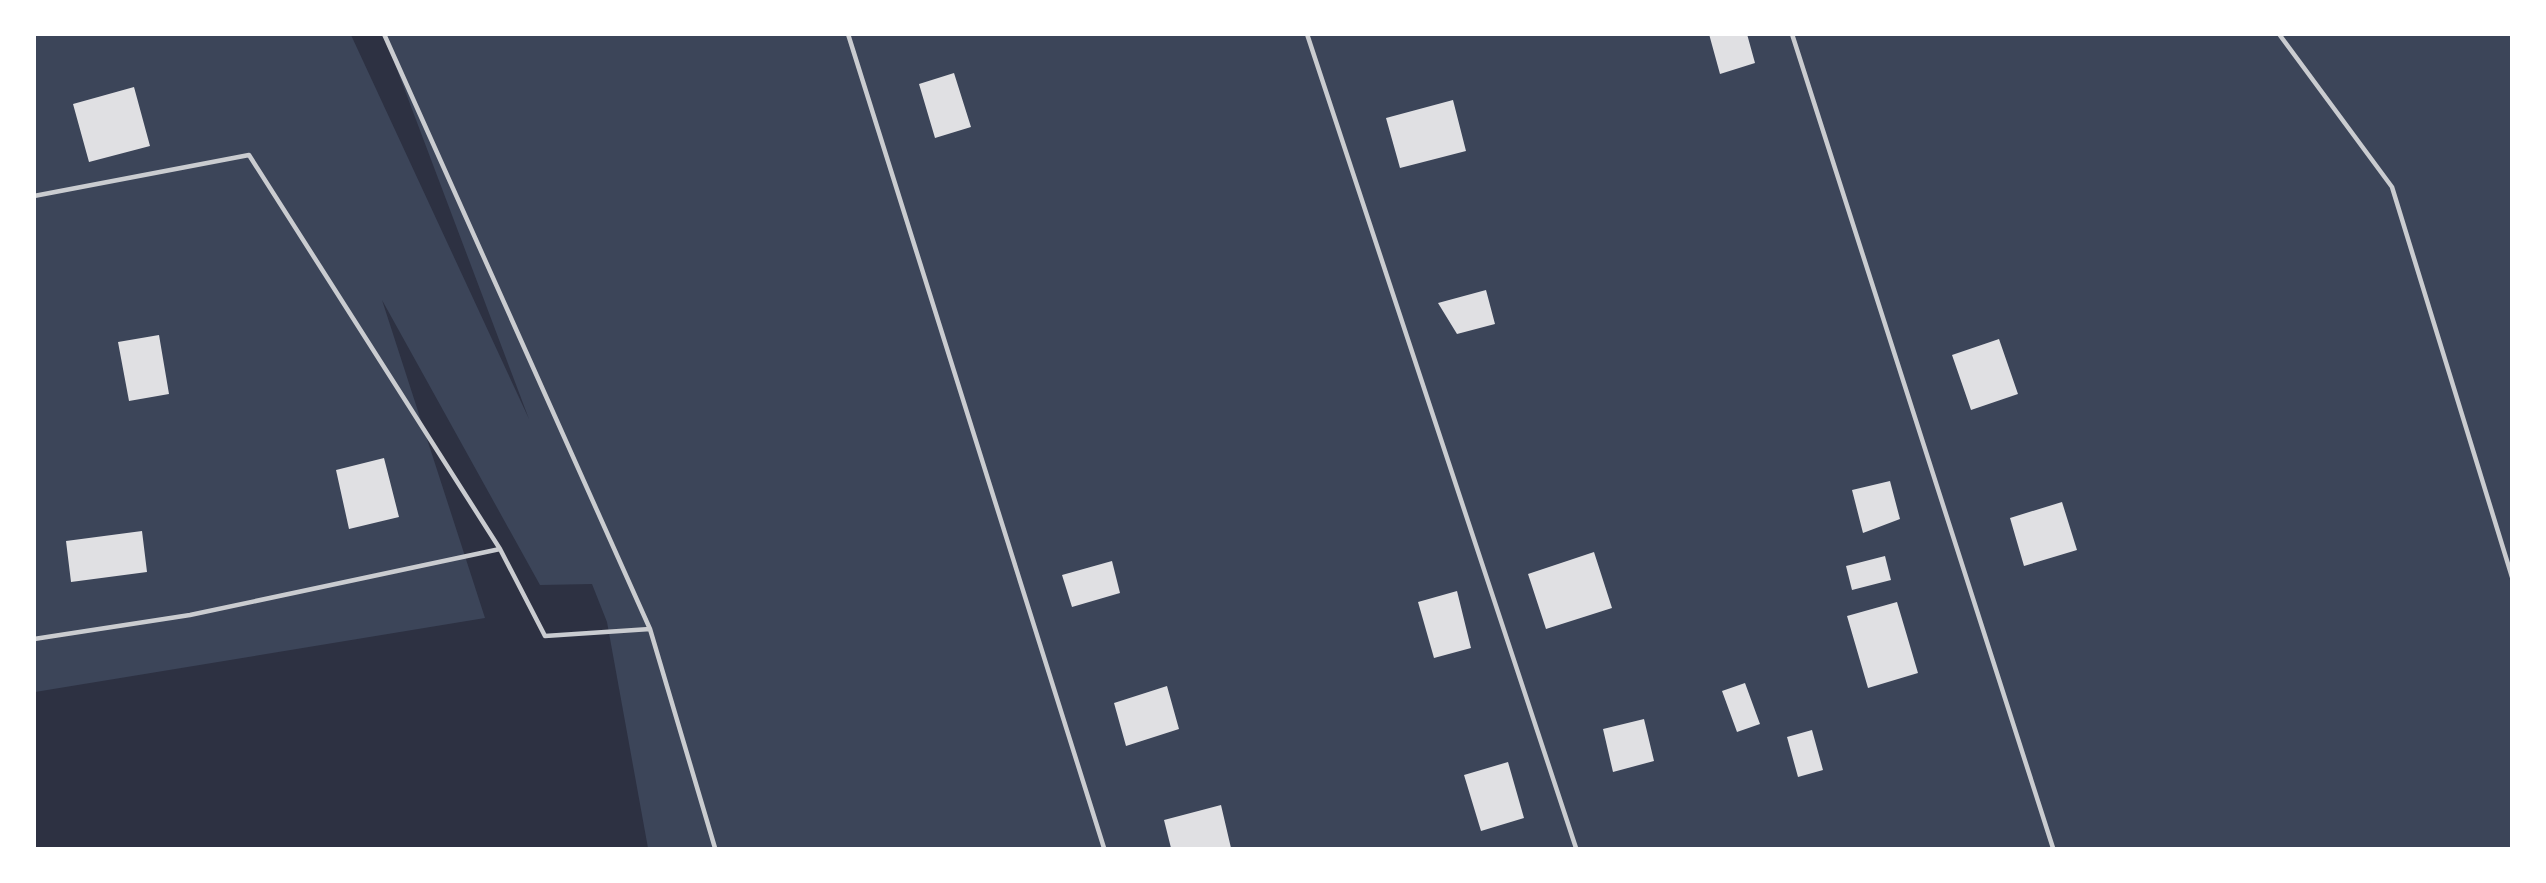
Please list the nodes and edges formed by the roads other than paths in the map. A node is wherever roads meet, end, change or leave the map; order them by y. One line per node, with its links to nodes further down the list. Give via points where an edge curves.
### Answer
1 (384, 34): 9 (lane)
2 (848, 34): 12 (lane)
3 (1307, 34): 13 (lane)
4 (1792, 34): 14 (lane)
5 (2279, 34): 8 (lane, via 2392,188)
6 (34, 196): 7 (lane, via 249,155)
7 (500, 549): 9 (lane, via 544,636); 10 (lane, via 190,615)
8 (2511, 577)
9 (650, 629): 11 (lane)
10 (34, 639)
11 (715, 849)
12 (1104, 849)
13 (1576, 849)
14 (2053, 849)

